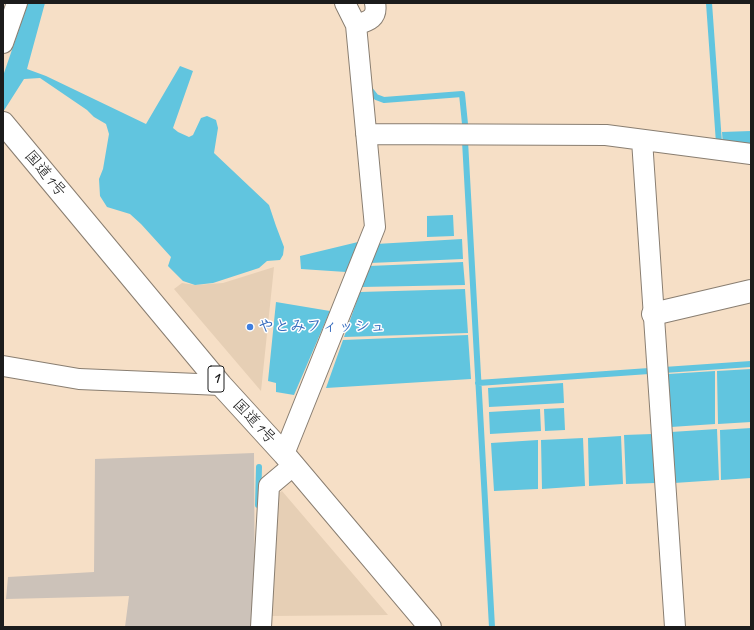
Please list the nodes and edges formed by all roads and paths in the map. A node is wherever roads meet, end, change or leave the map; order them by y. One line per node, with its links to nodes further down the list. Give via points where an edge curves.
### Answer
1 (17, 3): 5 (street)
2 (345, 3): 4 (street)
3 (375, 3): 4 (street, via 376,10 370,20)
4 (356, 25): 7 (street)
5 (3, 43)
6 (5, 125): 14 (main road, 国道1号 / 1)
7 (366, 134): 8 (street, via 606,135); 15 (street, via 374,227)
8 (642, 140): 9 (street); 11 (street)
9 (751, 154)
10 (751, 291): 11 (main road)
11 (653, 314): 18 (street)
12 (3, 366): 13 (street); 14 (street, via 79,379)
13 (3, 370)
14 (221, 385): 15 (main road, 国道1号 / 1)
15 (289, 459): 16 (street, via 269,486); 17 (main road, 国道1号 / 1)
16 (261, 627)
17 (430, 627)
18 (675, 627)

